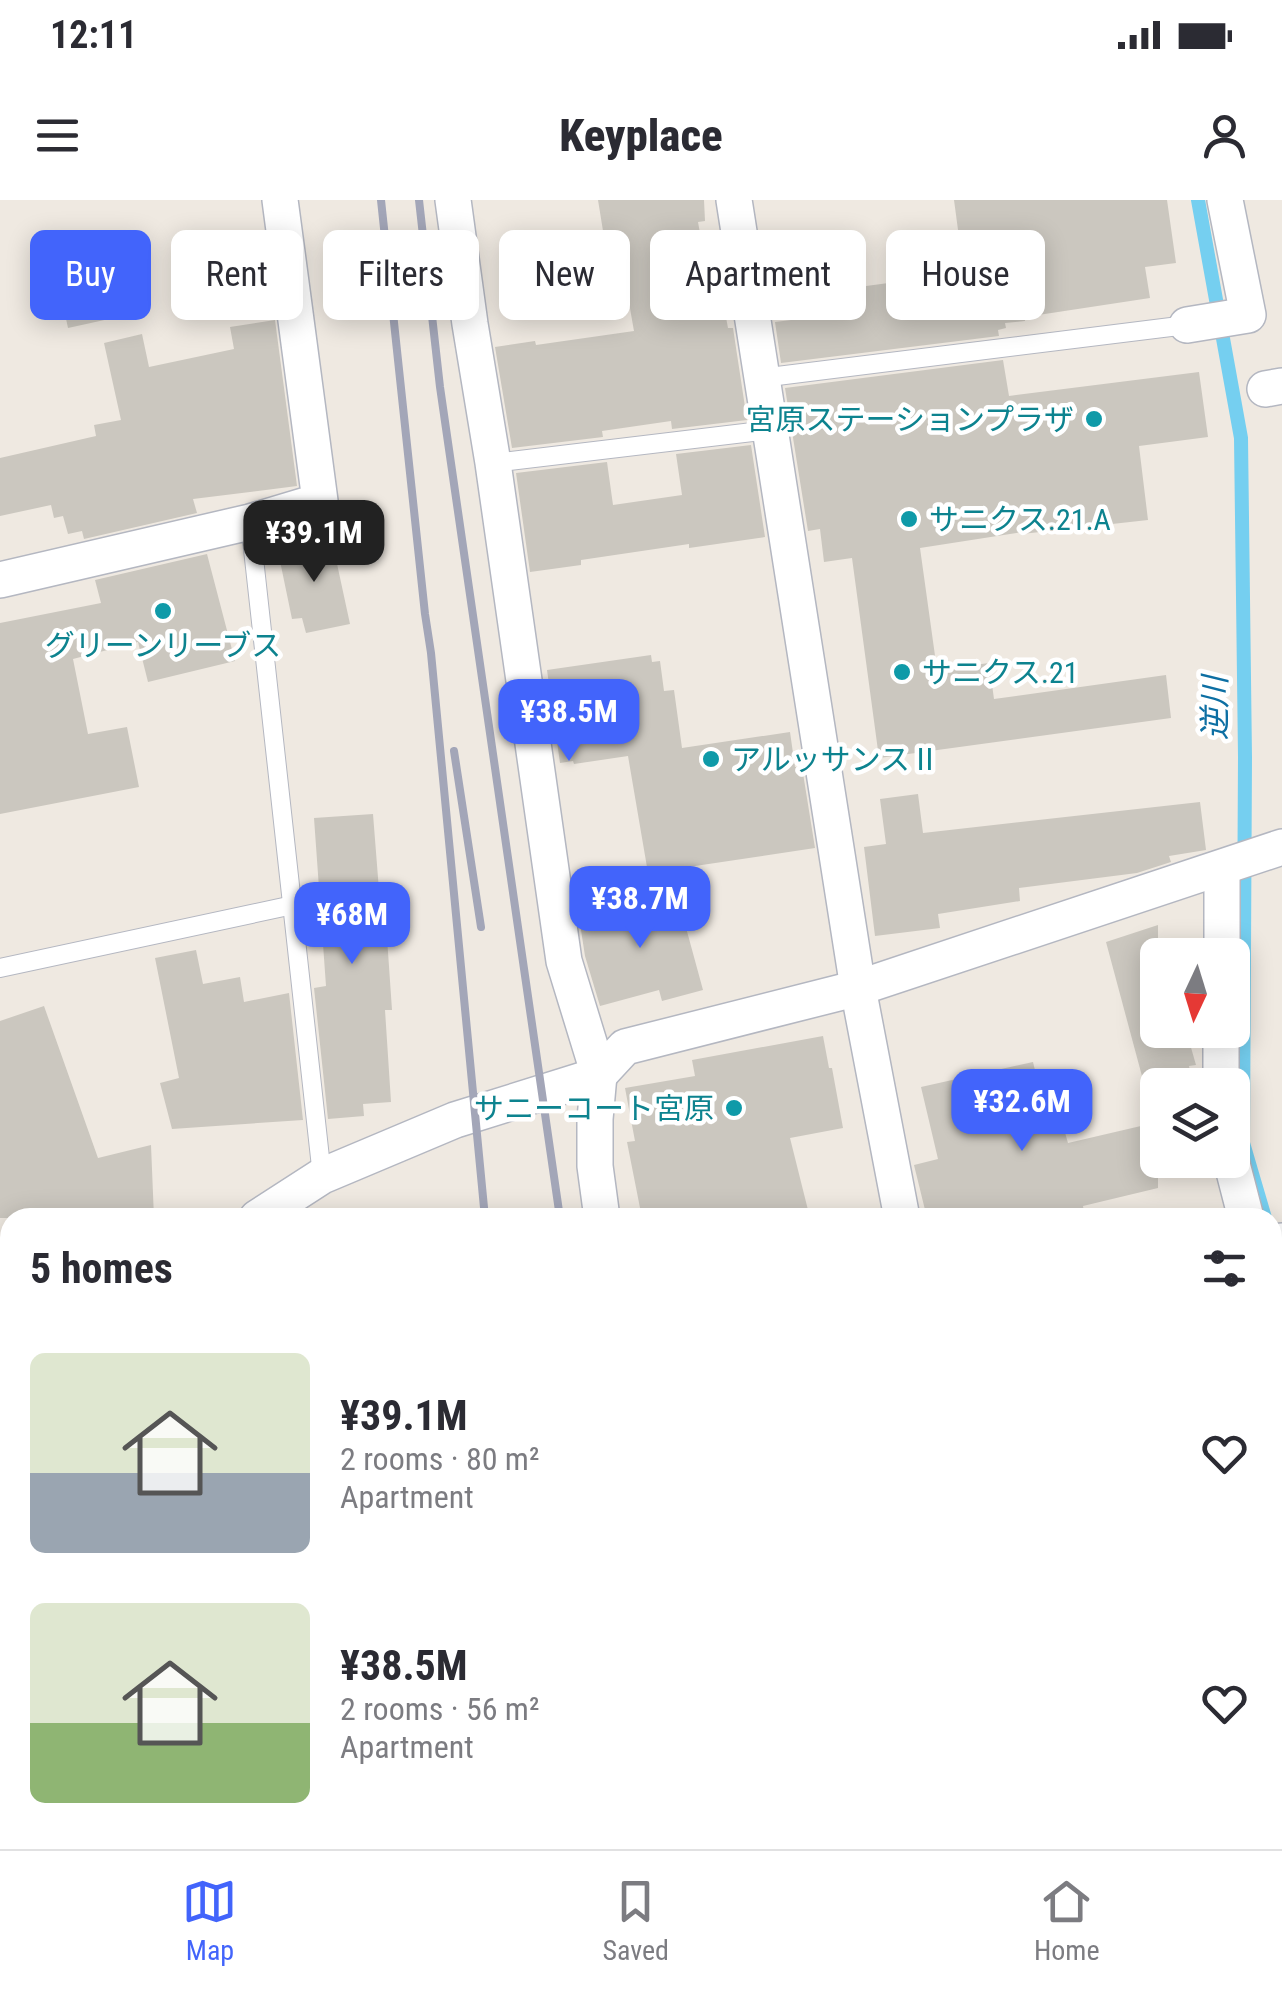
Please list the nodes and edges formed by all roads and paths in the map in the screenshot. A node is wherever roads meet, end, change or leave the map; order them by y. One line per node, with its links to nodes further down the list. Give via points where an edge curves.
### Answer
1 (280, 200): 9 (street, via 320,500)
2 (453, 200): 8 (street)
3 (734, 200): 6 (street)
4 (1225, 200): 5 (street, via 1248,315)
5 (1187, 324): 6 (lane)
6 (762, 378): 7 (street)
7 (769, 430): 8 (lane); 16 (street)
8 (494, 463): 17 (street, via 564,961)
9 (250, 522): 10 (street); 13 (lane)
10 (0, 580)
11 (1274, 850): 12 (street)
12 (1224, 867): 14 (street); 16 (street)
13 (293, 905): 15 (lane); 18 (lane)
14 (1222, 938)
15 (0, 968)
16 (858, 988): 17 (street, via 625,1047); 23 (street)
17 (599, 1075): 18 (street, via 455,1120); 22 (street)
18 (322, 1176): 20 (street); 21 (street)
19 (1236, 1178): 24 (street)
20 (273, 1208)
21 (316, 1208)
22 (601, 1208)
23 (900, 1208)
24 (1243, 1208)

